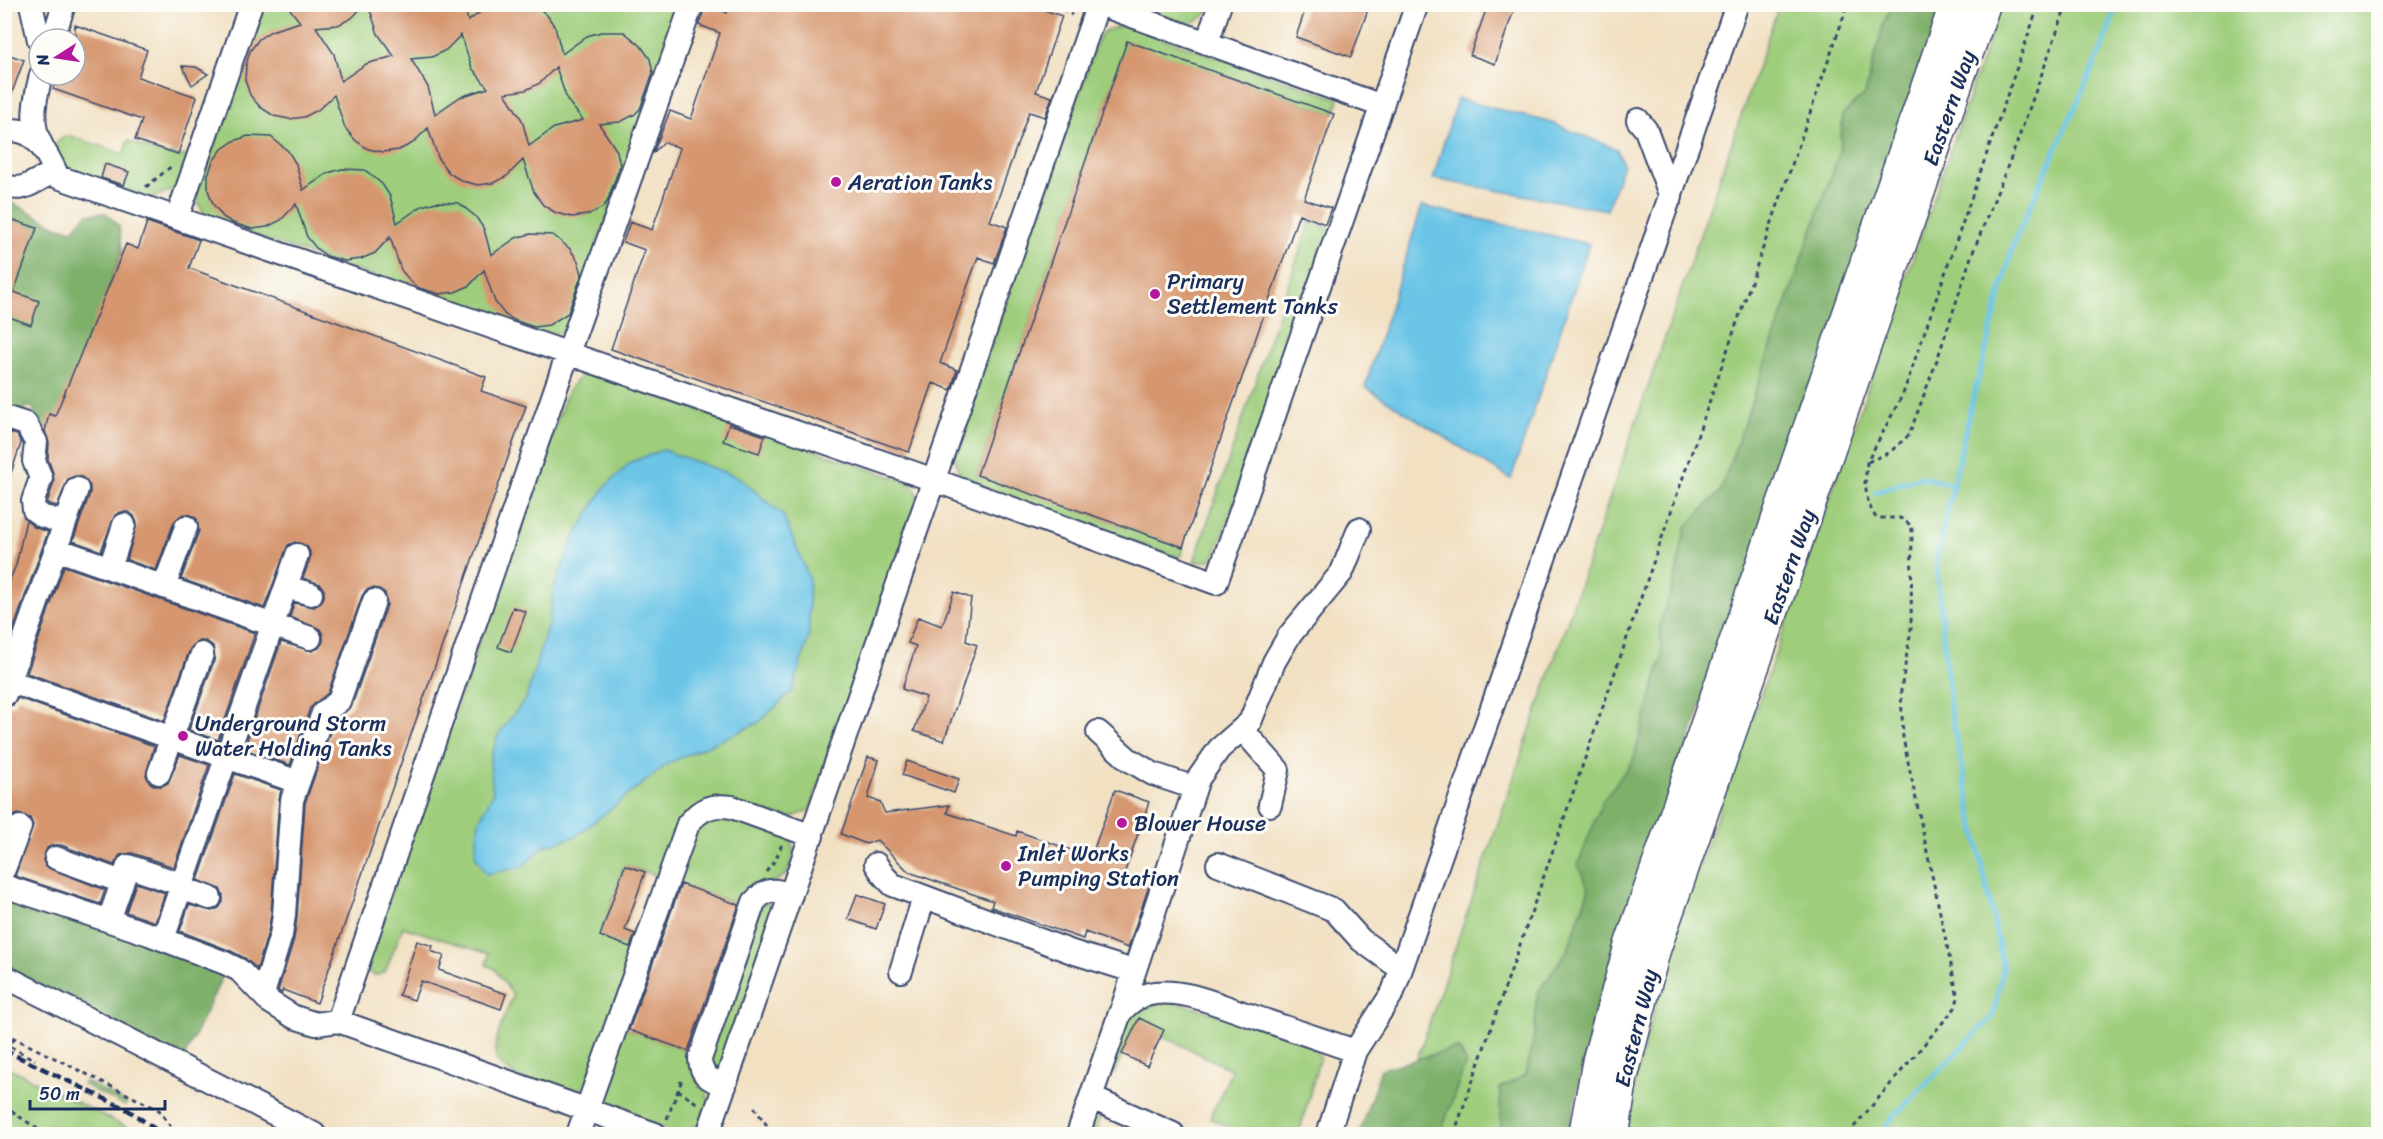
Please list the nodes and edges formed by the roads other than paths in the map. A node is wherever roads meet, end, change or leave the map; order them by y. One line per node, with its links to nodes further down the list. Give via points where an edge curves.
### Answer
1 (31, 4): 11 (lane)
2 (64, 4): 12 (lane)
3 (251, 4): 22 (lane)
4 (692, 4): 23 (lane)
5 (1099, 4): 13 (lane); 25 (lane)
6 (1220, 4): 13 (lane)
7 (1417, 4): 15 (lane)
8 (1737, 4): 21 (lane)
9 (1955, 4): 50 (main road, Eastern Way)
10 (1985, 4): 50 (main road, Eastern Way)
11 (36, 27)
12 (56, 27)
13 (1207, 43): 15 (lane)
14 (39, 87): 18 (lane, via 34,112)
15 (1382, 106): 25 (lane, via 1216,582)
16 (1638, 120): 21 (lane, via 1646,130)
17 (4, 132): 18 (lane, via 27,133)
18 (42, 147): 19 (lane)
19 (56, 173): 20 (lane, via 20,189); 22 (lane, via 58,177)
20 (4, 185)
21 (1671, 197): 65 (lane)
22 (177, 218): 23 (lane)
23 (568, 354): 25 (lane); 71 (lane)
24 (4, 417): 27 (lane, via 26,424 36,442 34,461 41,478 34,510)
25 (934, 480): 51 (lane)
26 (77, 489): 27 (lane)
27 (65, 523): 31 (lane)
28 (124, 525): 33 (lane)
29 (186, 527): 34 (lane)
30 (1359, 529): 42 (lane, via 1342,572 1289,636 1250,722)
31 (56, 549): 33 (lane); 41 (lane)
32 (297, 555): 35 (lane)
33 (110, 568): 34 (lane)
34 (164, 587): 38 (lane)
35 (286, 587): 36 (lane); 38 (lane)
36 (311, 594)
37 (374, 601): 47 (lane, via 339,701 323,713)
38 (273, 625): 39 (lane); 45 (lane)
39 (310, 638)
40 (202, 654): 44 (lane)
41 (7, 688): 44 (lane)
42 (1242, 729): 48 (lane, via 1205,766); 49 (lane, via 1278,770)
43 (1098, 732): 48 (lane, via 1128,759 1153,774)
44 (172, 738): 45 (lane); 46 (lane)
45 (227, 757): 47 (lane); 59 (lane)
46 (159, 773)
47 (298, 782): 69 (lane, via 291,810 282,925)
48 (1195, 788): 67 (lane)
49 (1270, 805)
50 (1690, 809): 83 (main road, Eastern Way, via 1630,944 1598,1059); 84 (main road, Eastern Way, via 1622,1079)
51 (812, 836): 60 (lane); 75 (lane, via 732,807 718,805 697,813 688,824)
52 (12, 839): 56 (lane)
53 (56, 858): 57 (lane)
54 (876, 864): 61 (lane, via 893,885)
55 (1218, 864): 65 (lane, via 1334,910 1361,940)
56 (4, 869)
57 (122, 882): 59 (lane, via 128,866); 63 (lane)
58 (4, 886): 63 (lane)
59 (182, 886): 62 (lane); 64 (lane)
60 (791, 895): 73 (lane); 73 (lane, via 769,890 754,902 700,1059 704,1076)
61 (924, 897): 66 (lane); 67 (lane)
62 (210, 898)
63 (109, 920): 64 (lane)
64 (164, 939): 69 (lane, via 239,970)
65 (1401, 969): 72 (lane, via 1393,992)
66 (901, 971)
67 (1133, 971): 70 (lane)
68 (4, 976): 76 (lane)
69 (263, 994): 71 (lane, via 294,1017 316,1024)
70 (1120, 1013): 72 (lane, via 1139,996 1175,993); 74 (lane)
71 (338, 1021): 75 (lane)
72 (1355, 1051): 82 (lane)
73 (725, 1086): 79 (lane)
74 (1092, 1098): 80 (lane); 81 (lane)
75 (586, 1111): 77 (lane); 78 (lane)
76 (314, 1134)
77 (578, 1134)
78 (655, 1134)
79 (708, 1134)
80 (1078, 1134)
81 (1173, 1134)
82 (1328, 1134)
83 (1584, 1134)
84 (1614, 1134)

